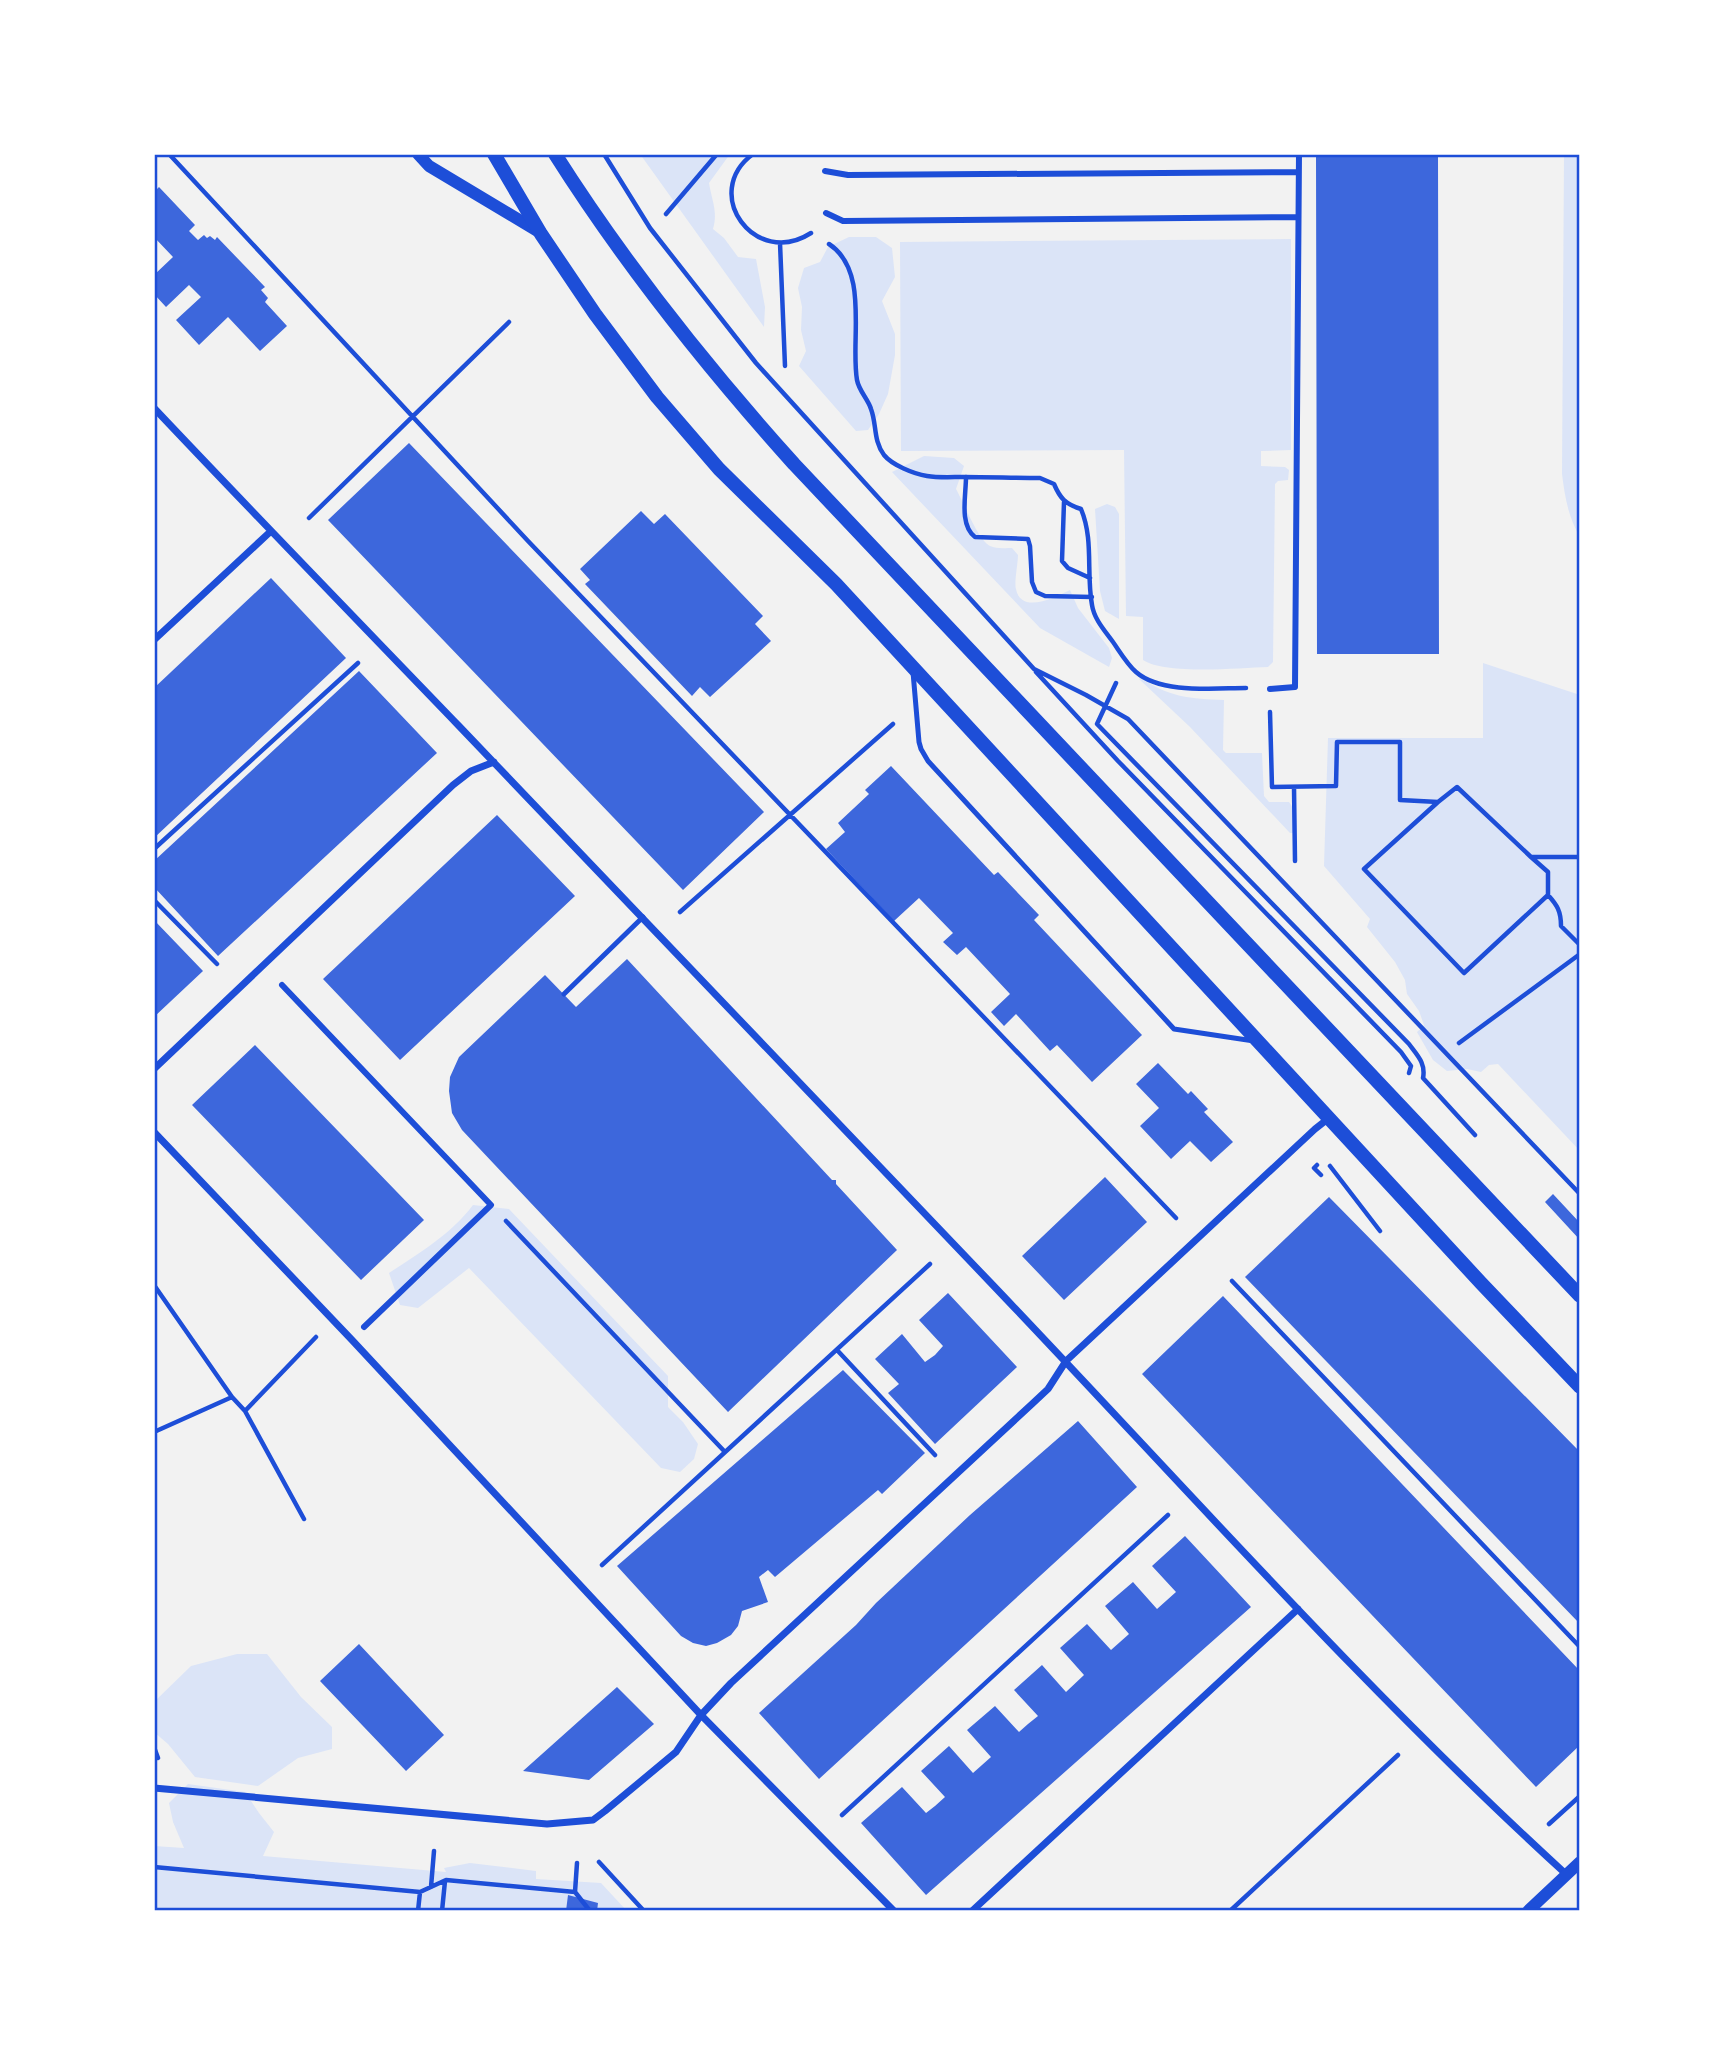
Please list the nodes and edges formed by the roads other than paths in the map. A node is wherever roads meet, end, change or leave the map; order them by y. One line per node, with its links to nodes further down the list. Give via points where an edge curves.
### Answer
1 (418, 154): 9 (street, via 429,166)
2 (494, 154): 9 (main road)
3 (555, 154): 23 (main road, via 687,340 793,464)
4 (1299, 154): 6 (street)
5 (824, 171): 6 (street, via 848,175)
6 (1298, 172): 8 (street)
7 (826, 213): 8 (street, via 844,221)
8 (1298, 217): 14 (street, via 1295,687)
9 (541, 234): 13 (main road, via 657,397 719,469 836,584)
10 (154, 408): 11 (street)
11 (270, 532): 12 (street); 15 (street)
12 (154, 640)
13 (912, 667): 19 (main road); 19 (lane, via 919,742 928,761 1174,1029)
14 (1270, 689)
15 (494, 762): 16 (street); 20 (street, via 453,785)
16 (643, 917): 18 (lane); 25 (street)
17 (282, 985): 24 (street, via 491,1205)
18 (564, 994)
19 (1261, 1043): 21 (main road)
20 (154, 1069)
21 (1329, 1118): 25 (street); 26 (main road)
22 (154, 1132): 28 (street)
23 (1580, 1296)
24 (364, 1327)
25 (1066, 1361): 27 (street); 28 (street, via 1048,1389)
26 (1580, 1387)
27 (1298, 1609): 31 (street); 33 (street)
28 (701, 1715): 29 (street, via 676,1752 593,1820 580,1822 547,1824); 32 (street)
29 (154, 1788)
30 (1580, 1862): 31 (street)
31 (1567, 1875): 34 (street)
32 (894, 1911)
33 (972, 1911)
34 (1528, 1911)

